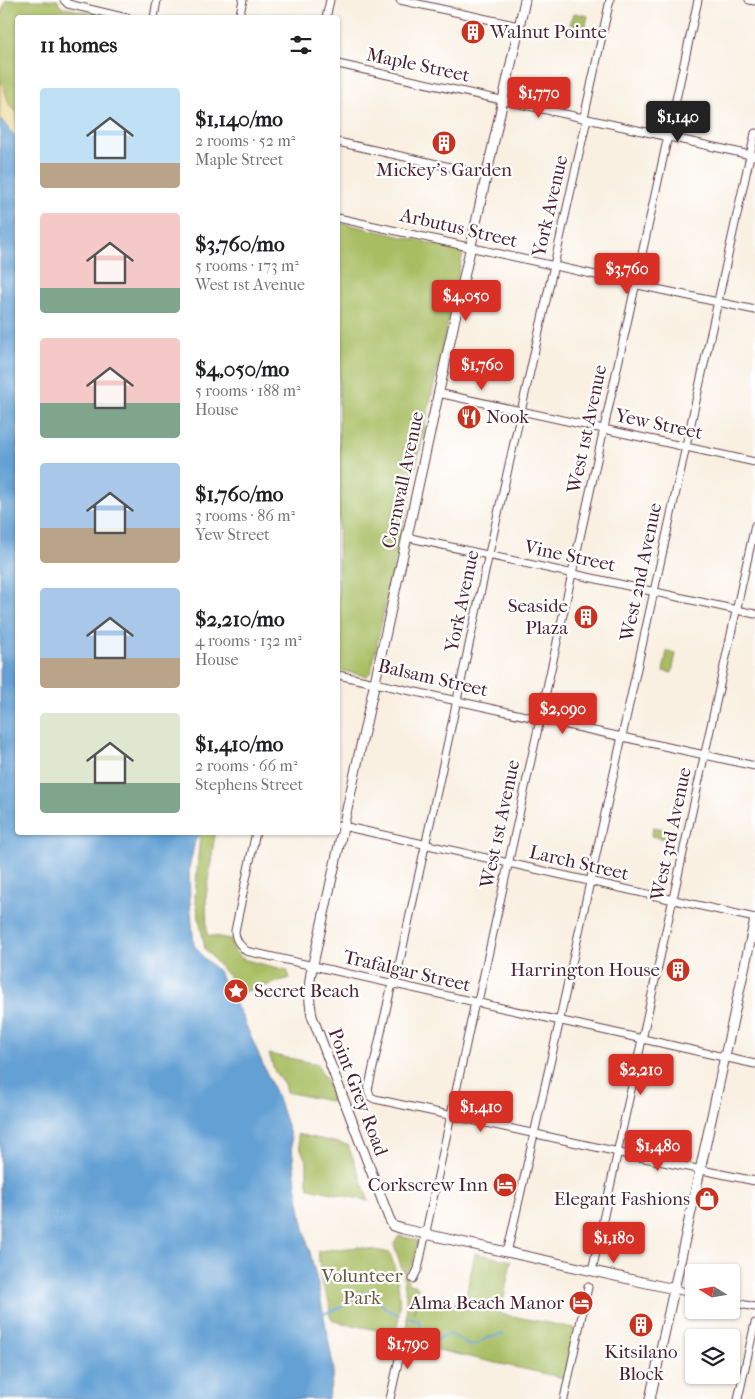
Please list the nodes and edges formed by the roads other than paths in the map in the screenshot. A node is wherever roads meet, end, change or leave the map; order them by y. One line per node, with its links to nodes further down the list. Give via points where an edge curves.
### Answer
1 (64, 0): 11 (street, via 68,4)
2 (157, 0): 12 (street)
3 (243, 0): 13 (street)
4 (330, 0): 14 (street)
5 (400, 0): 15 (street)
6 (525, 0): 15 (main road, Cornwall Avenue)
7 (610, 0): 18 (street, York Avenue)
8 (698, 0): 20 (street, West 1st Avenue)
9 (749, 0): 10 (street)
10 (755, 1)
11 (114, 15)
12 (154, 15)
13 (240, 15)
14 (327, 15)
15 (519, 26): 17 (main road, Cornwall Avenue)
16 (340, 64): 17 (street, Maple Street)
17 (503, 100): 18 (street, Maple Street); 23 (main road, Cornwall Avenue)
18 (584, 118): 20 (street, Maple Street); 26 (street, York Avenue)
19 (755, 132): 22 (street, West 2nd Avenue)
20 (668, 137): 22 (street, Maple Street); 27 (street, West 1st Avenue)
21 (340, 142): 23 (street)
22 (752, 155): 28 (street, West 2nd Avenue)
23 (486, 175): 25 (main road, Cornwall Avenue)
24 (340, 218): 25 (street, Arbutus Street)
25 (471, 246): 26 (street, Arbutus Street); 30 (main road, Cornwall Avenue)
26 (553, 266): 27 (street, Arbutus Street); 31 (street, York Avenue)
27 (635, 284): 28 (street, Arbutus Street); 32 (street, West 1st Avenue)
28 (717, 302): 29 (street, Arbutus Street); 33 (street, West 2nd Avenue)
29 (755, 310)
30 (438, 393): 31 (street, Yew Street); 36 (main road, Cornwall Avenue)
31 (521, 410): 32 (street, Yew Street); 37 (street, York Avenue)
32 (604, 429): 33 (street, Yew Street); 38 (street, West 1st Avenue)
33 (686, 447): 34 (street, Yew Street); 39 (street, West 2nd Avenue)
34 (755, 462)
35 (755, 525): 40 (street, West 3rd Avenue)
36 (406, 537): 37 (street, Vine Street); 43 (main road, Cornwall Avenue)
37 (489, 555): 38 (street, Vine Street); 44 (street, York Avenue)
38 (572, 574): 39 (street, Vine Street); 45 (street, West 1st Avenue)
39 (654, 591): 40 (street, Vine Street); 46 (street, West 2nd Avenue)
40 (736, 610): 41 (street, Vine Street); 47 (street, West 3rd Avenue)
41 (755, 614)
42 (340, 675): 43 (street, Balsam Street)
43 (375, 682): 44 (street, Balsam Street); 49 (main road, Cornwall Avenue)
44 (457, 701): 45 (street, Balsam Street); 52 (street, York Avenue)
45 (540, 719): 46 (street, Balsam Street); 53 (street, West 1st Avenue)
46 (622, 737): 47 (street, Balsam Street); 54 (street, West 2nd Avenue)
47 (705, 755): 48 (street, Balsam Street); 55 (street, West 3rd Avenue)
48 (755, 766)
49 (340, 826): 52 (street, Larch Street)
50 (255, 835): 57 (street, Trafalgar Street, via 235,929 238,943 251,953)
51 (338, 835): 57 (main road, Cornwall Avenue)
52 (425, 846): 53 (street, Larch Street); 58 (street, York Avenue)
53 (508, 864): 54 (street, Larch Street); 59 (street, West 1st Avenue)
54 (590, 882): 55 (street, Larch Street); 60 (street, West 2nd Avenue)
55 (673, 900): 56 (street, Larch Street); 61 (street, West 3rd Avenue)
56 (755, 918): 62 (main road)
57 (313, 966): 58 (street, Trafalgar Street); 69 (main road, Point Grey Road, via 309,992 312,1016 388,1218 393,1226)
58 (393, 984): 59 (street, Trafalgar Street); 64 (street, York Avenue, via 368,1090 371,1097)
59 (476, 1003): 60 (street, Trafalgar Street); 64 (street, West 1st Avenue)
60 (559, 1021): 61 (street, Trafalgar Street); 65 (street, West 2nd Avenue)
61 (642, 1039): 62 (street, Trafalgar Street); 66 (street, West 3rd Avenue)
62 (725, 1057): 63 (street, Trafalgar Street); 67 (main road)
63 (755, 1064)
64 (450, 1115): 65 (street); 69 (street, West 1st Avenue)
65 (534, 1134): 66 (street); 70 (street, West 2nd Avenue)
66 (617, 1152): 67 (street); 71 (street, West 3rd Avenue)
67 (700, 1170): 68 (street); 74 (main road)
68 (755, 1181)
69 (425, 1234): 70 (main road); 72 (street, West 1st Avenue)
70 (508, 1253): 71 (main road)
71 (592, 1271): 74 (main road)
72 (413, 1279)
73 (588, 1287): 81 (street)
74 (674, 1289): 75 (street); 82 (main road)
75 (685, 1292)
76 (740, 1304): 77 (street)
77 (755, 1307)
78 (755, 1323): 83 (street)
79 (404, 1336): 80 (street)
80 (390, 1399)
81 (564, 1399)
82 (650, 1399)
83 (738, 1399)

